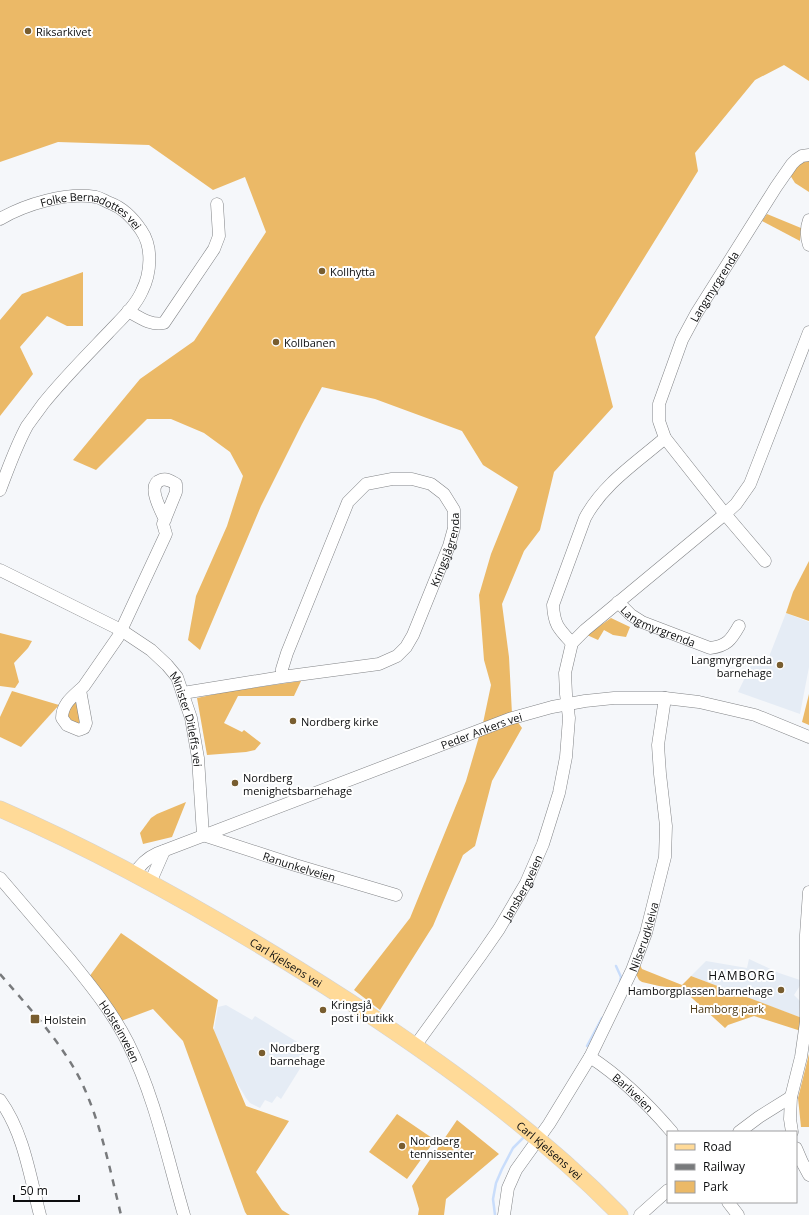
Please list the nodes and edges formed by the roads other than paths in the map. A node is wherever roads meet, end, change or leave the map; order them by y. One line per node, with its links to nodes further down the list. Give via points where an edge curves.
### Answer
1 (809, 155): 8 (street, Langmyrgrenda, via 796,160 776,187 682,340 659,404 659,421)
2 (217, 204): 6 (street, via 219,236 214,249 164,323 150,323)
3 (0, 219): 6 (street, Folke Bernadottes vei, via 40,202 61,198 97,198 115,204 128,214 144,233 148,247 148,275 143,290)
4 (809, 220): 5 (street)
5 (809, 245)
6 (128, 311): 9 (street, Folke Bernadottes vei, via 71,372 27,426)
7 (809, 332): 10 (street, Langmyrgrenda, via 750,484 736,504)
8 (665, 438): 10 (street, Langmyrgrenda); 17 (street, via 601,493 585,518 553,605 557,627)
9 (0, 490)
10 (725, 514): 12 (street, Langmyrgrenda); 14 (street, Langmyrgrenda)
11 (165, 520): 16 (street, via 163,524 166,534)
12 (765, 561)
13 (0, 570): 16 (street, Minister Ditleffs vei)
14 (618, 602): 15 (street, Langmyrgrenda, via 642,622 710,648 730,641); 17 (street, Langmyrgrenda)
15 (739, 626)
16 (120, 630): 19 (street, via 118,638); 20 (street, Minister Ditleffs vei, via 167,664 177,677)
17 (572, 643): 22 (street, via 565,673)
18 (282, 677): 18 (street, Kringsjågrenda, via 379,664 397,656 406,647 449,546 454,528 454,510 444,494 431,484 412,479 392,479 366,484 348,502 288,652); 20 (street, Kringsjågrenda)
19 (80, 690)
20 (183, 692): 25 (street, Minister Ditleffs vei, via 191,718 198,758)
21 (665, 698): 22 (street, Peder Ankers vei, via 614,698); 23 (street, Peder Ankers vei, via 699,702 755,715); 33 (street, Nilserudkleiva, via 658,745 666,826 665,857 646,933 632,970)
22 (568, 704): 25 (street, Peder Ankers vei, via 509,718); 32 (street, Jansbergveien, via 568,737 563,773 543,844 526,883 481,956)
23 (809, 737)
24 (0, 809): 27 (main road, Carl Kjelsens vei)
25 (203, 835): 26 (street, Peder Ankers vei); 31 (street, Ranunkelveien)
26 (164, 851): 27 (street, Peder Ankers vei, via 145,860); 29 (street)
27 (134, 874): 29 (main road, Carl Kjelsens vei)
28 (0, 878): 45 (street, Holsteinveien, via 94,989 127,1042 142,1075 159,1125)
29 (150, 883): 32 (main road, Carl Kjelsens vei, via 281,958)
30 (809, 892): 34 (street, via 806,1022)
31 (396, 895)
32 (415, 1046): 39 (main road, Carl Kjelsens vei)
33 (590, 1057): 36 (street, Barliveien, via 652,1108); 39 (street, Nilserudkleiva)
34 (791, 1097): 37 (street); 38 (street)
35 (0, 1100): 44 (street, via 20,1138)
36 (671, 1131)
37 (740, 1131)
38 (792, 1131)
39 (538, 1139): 46 (street, Nilserudkleiva, via 511,1179); 47 (main road, Carl Kjelsens vei)
40 (797, 1150): 41 (street)
41 (809, 1175)
42 (667, 1191): 48 (street)
43 (729, 1203): 49 (street)
44 (40, 1215)
45 (182, 1215)
46 (504, 1215)
47 (620, 1215)
48 (640, 1215)
49 (738, 1215)

